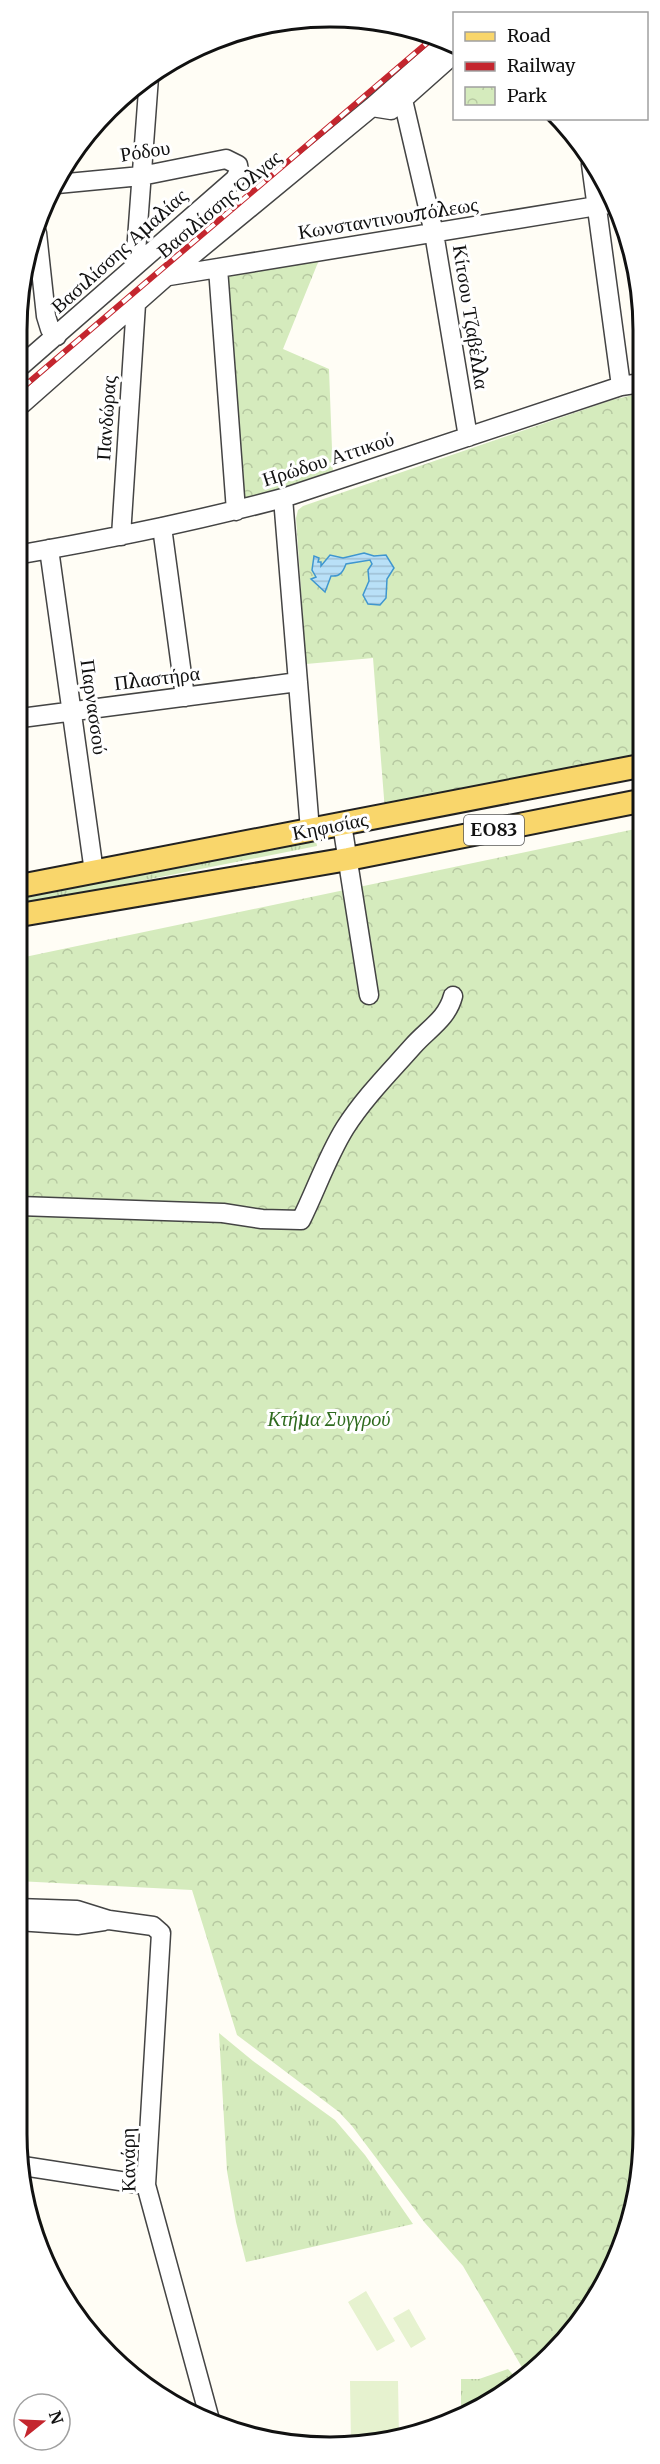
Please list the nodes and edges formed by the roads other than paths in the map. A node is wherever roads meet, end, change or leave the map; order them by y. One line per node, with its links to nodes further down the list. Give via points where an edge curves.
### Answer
1 (439, 48): 5 (street, Βασιλίσσης Όλγας)
2 (453, 55): 4 (street)
3 (147, 89): 7 (street)
4 (403, 100): 5 (street, via 391,110); 10 (street, Κίτσου Τζαβέλλα)
5 (372, 107): 14 (street, Βασιλίσσης Όλγας)
6 (238, 165): 7 (street, Ρόδου, via 225,159); 12 (street, Βασιλίσσης Αμαλίας, via 235,179)
7 (141, 176): 8 (street, Ρόδου); 12 (street)
8 (65, 183)
9 (606, 205): 10 (street, Κωνσταντινουπόλεως); 19 (street)
10 (434, 233): 13 (street, Κωνσταντινουπόλεως); 21 (street, Κίτσου Τζαβέλλα)
11 (39, 247): 16 (street, via 46,316)
12 (135, 266): 16 (street, Βασιλίσσης Αμαλίας)
13 (218, 268): 14 (street, Κωνσταντινουπόλεως); 23 (street)
14 (168, 276): 15 (street, Βασιλίσσης Όλγας)
15 (136, 304): 20 (street, Βασιλίσσης Όλγας); 25 (street, Πανδώρας)
16 (57, 336): 17 (street, Βασιλίσσης Αμαλίας)
17 (27, 361)
18 (633, 384): 19 (street, Ηρώδου Αττικού)
19 (621, 386): 21 (street, Ηρώδου Αττικού)
20 (27, 400)
21 (468, 437): 22 (street, Ηρώδου Αττικού)
22 (283, 498): 23 (street, Ηρώδου Αττικού); 28 (street)
23 (236, 511): 24 (street, Ηρώδου Αττικού)
24 (162, 527): 25 (street, Ηρώδου Αττικού); 29 (street)
25 (121, 536): 26 (street, Ηρώδου Αττικού)
26 (49, 549): 27 (street, Ηρώδου Αττικού); 30 (street, Παρνασσού)
27 (27, 553)
28 (298, 682): 29 (street, Πλαστήρα); 35 (street)
29 (185, 697): 30 (street, Πλαστήρα)
30 (72, 712): 31 (street, Πλαστήρα); 37 (street, Παρνασσού)
31 (27, 717)
32 (633, 767): 34 (main road, Κηφισίας / ΕΟ83)
33 (633, 802): 36 (main road, Κηφισίας / ΕΟ83)
34 (342, 824): 35 (main road, Κηφισίας / ΕΟ83); 36 (street)
35 (310, 830): 37 (main road, Κηφισίας / ΕΟ83)
36 (348, 859): 39 (main road, Κηφισίας / ΕΟ83); 40 (street)
37 (94, 872): 38 (main road, Κηφισίας / ΕΟ83)
38 (27, 885)
39 (27, 914)
40 (369, 995)
41 (453, 996): 42 (street, via 450,1009 386,1076 346,1127 301,1220 223,1213)
42 (27, 1206)
43 (27, 1908): 44 (street, via 77,1910)
44 (109, 1920): 45 (street, via 77,1924); 47 (street, Κανάρη, via 146,1924 158,1929 162,1939)
45 (27, 1922)
46 (29, 2167): 47 (street)
47 (146, 2185): 48 (street, Κανάρη)
48 (208, 2411)

